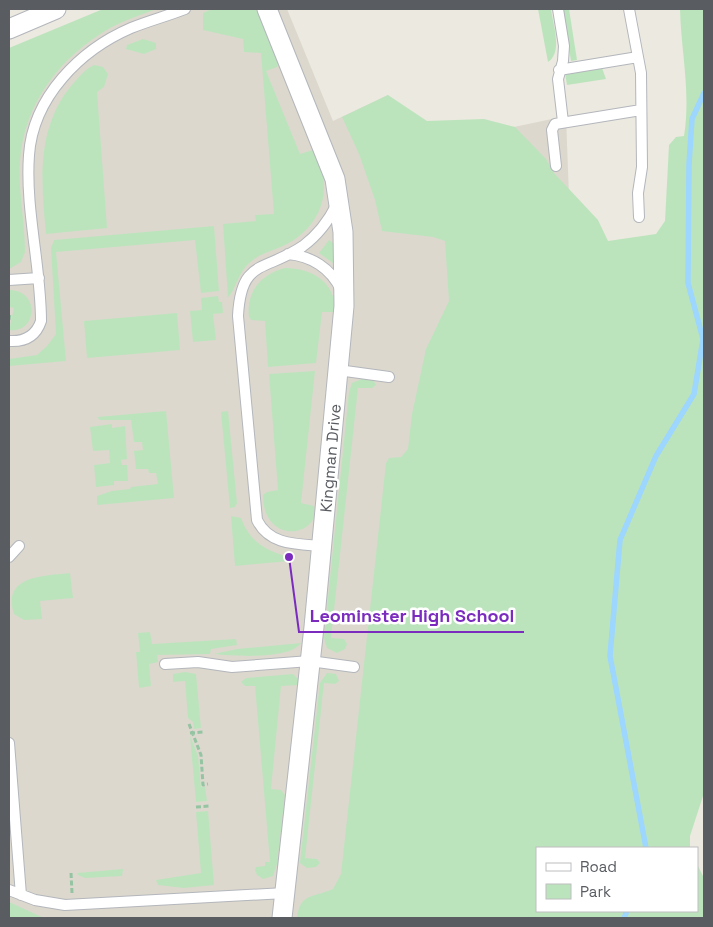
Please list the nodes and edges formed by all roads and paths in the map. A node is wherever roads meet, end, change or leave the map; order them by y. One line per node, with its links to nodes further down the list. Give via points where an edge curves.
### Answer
1 (56, 9): 6 (street)
2 (184, 9): 15 (lane, via 131,28 85,55 55,87 41,111 29,166)
3 (267, 9): 12 (street, Kingman Drive, via 335,179)
4 (558, 9): 8 (lane, via 564,46)
5 (628, 9): 7 (lane)
6 (11, 22)
7 (638, 57): 8 (lane); 9 (lane)
8 (560, 70): 10 (lane, via 558,90)
9 (641, 110): 10 (lane); 13 (lane)
10 (563, 122): 11 (lane, via 552,126)
11 (556, 166)
12 (339, 201): 14 (lane, via 312,239); 17 (street, Kingman Drive)
13 (639, 217)
14 (287, 254): 17 (lane, via 317,262 333,276); 24 (lane, via 250,274 239,305 254,506 262,531 270,536 297,544)
15 (39, 278): 16 (lane); 20 (lane, via 41,321 38,329 24,340)
16 (9, 280)
17 (345, 297): 21 (street, Kingman Drive)
18 (10, 313): 19 (path)
19 (9, 320)
20 (9, 341)
21 (338, 370): 22 (lane); 24 (street, Kingman Drive)
22 (389, 377)
23 (19, 546): 25 (lane)
24 (322, 546): 26 (street, Kingman Drive)
25 (9, 556)
26 (310, 660): 27 (lane, via 232,666 198,662); 28 (lane); 37 (street, Kingman Drive)
27 (165, 664)
28 (354, 666)
29 (189, 724): 31 (path)
30 (204, 732): 31 (path)
31 (190, 733): 33 (path, via 201,755 203,785)
32 (9, 743): 38 (lane)
33 (208, 784)
34 (210, 806): 35 (path)
35 (196, 807)
36 (9, 890): 38 (lane)
37 (285, 893): 38 (lane, via 78,905 49,903); 39 (street, Kingman Drive)
38 (21, 896)
39 (282, 918)

